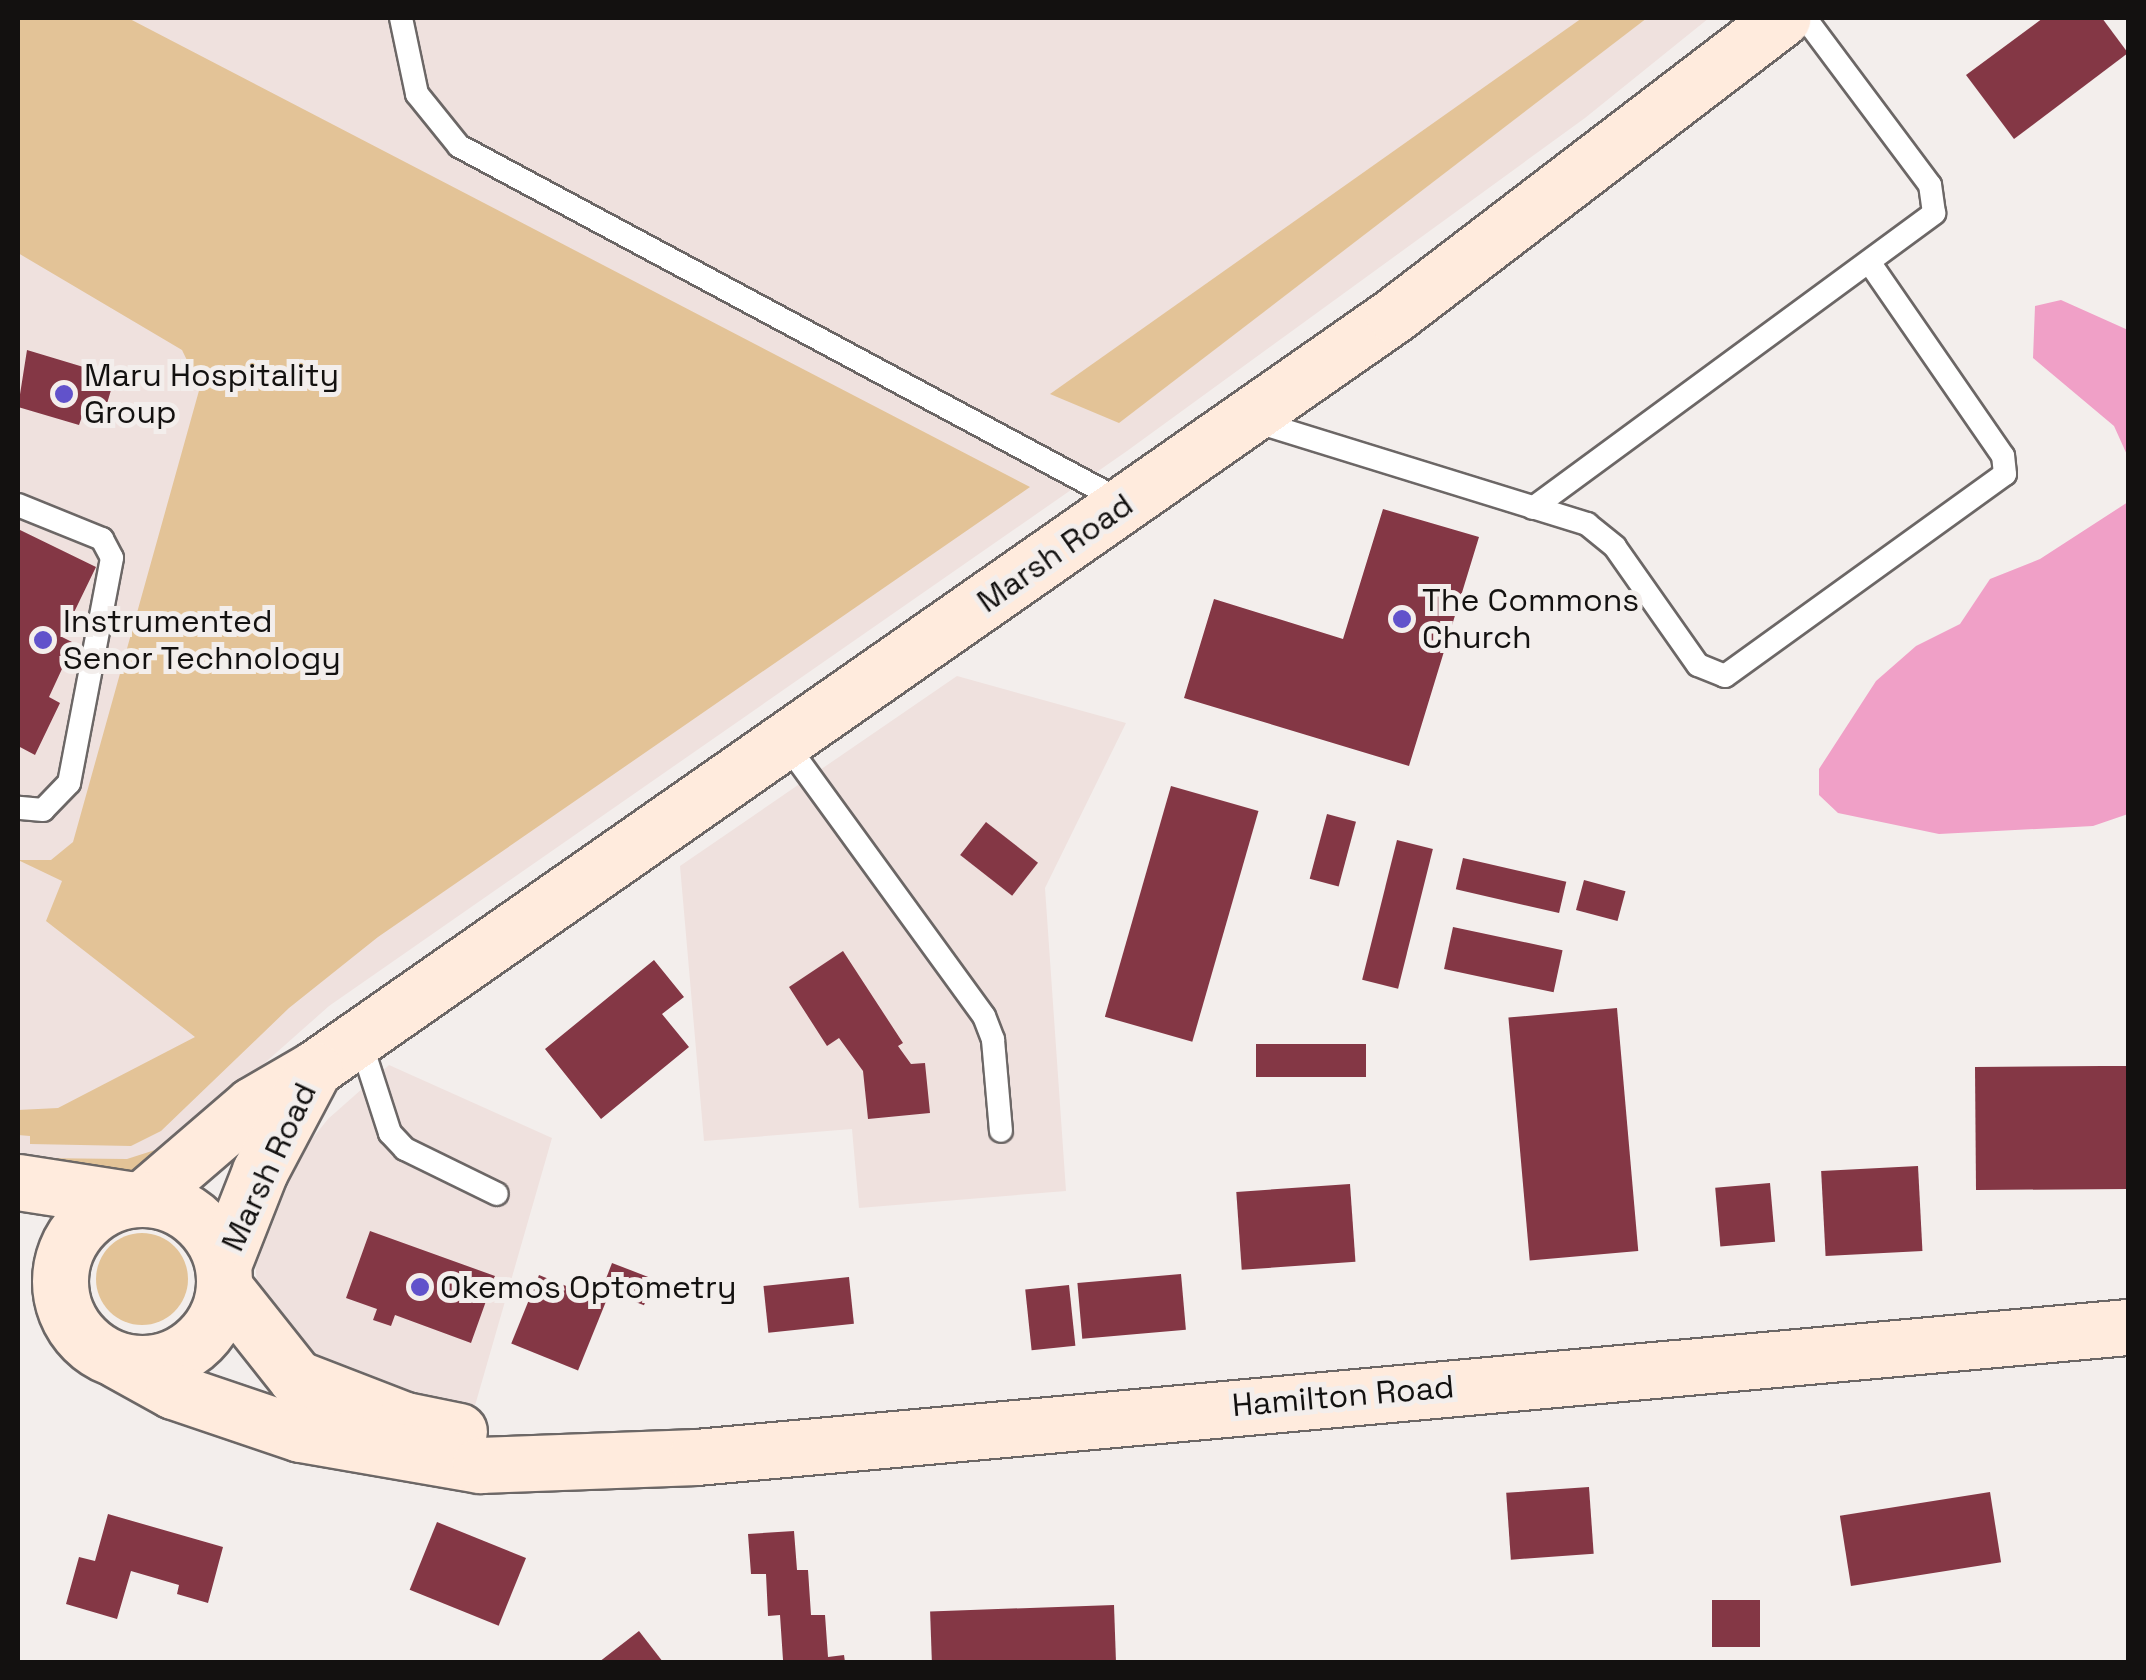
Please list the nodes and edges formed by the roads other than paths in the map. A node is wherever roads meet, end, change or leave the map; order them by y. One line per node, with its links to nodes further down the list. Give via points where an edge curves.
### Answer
1 (401, 18): 6 (lane, via 417,94 459,146)
2 (1783, 18): 5 (street, Marsh Road, via 1530,216)
3 (1804, 18): 4 (lane, via 1935,195 1929,220)
4 (1870, 263): 8 (lane); 8 (lane, via 2003,456 2004,474 1995,487 1725,676 1698,665 1608,538)
5 (1248, 418): 6 (street, Marsh Road); 8 (lane)
6 (1126, 504): 9 (street, Marsh Road)
7 (18, 505): 10 (lane, via 102,539 112,571 69,783 43,810)
8 (1534, 508)
9 (784, 741): 11 (street, Marsh Road); 13 (lane, via 984,1016 993,1040)
10 (18, 808)
11 (359, 1037): 12 (street, Marsh Road); 15 (lane, via 390,1133 405,1149)
12 (314, 1070): 16 (street, Marsh Road, via 230,1121); 18 (street, Marsh Road, via 260,1171)
13 (1000, 1131)
14 (18, 1182): 16 (street)
15 (497, 1194)
16 (136, 1199): 18 (street, via 190,1213 208,1230); 19 (street, via 88,1218 73,1235 63,1255)
17 (18, 1256): 19 (street)
18 (224, 1276): 21 (street, via 212,1326 194,1346 170,1359); 22 (street, Hamilton Road, via 296,1378 404,1420)
19 (61, 1299): 21 (street, via 82,1336)
20 (2128, 1327): 22 (street, Hamilton Road, via 696,1457)
21 (117, 1360): 22 (street, Hamilton Road, via 173,1391 240,1416 362,1449 480,1464)
22 (558, 1458)

